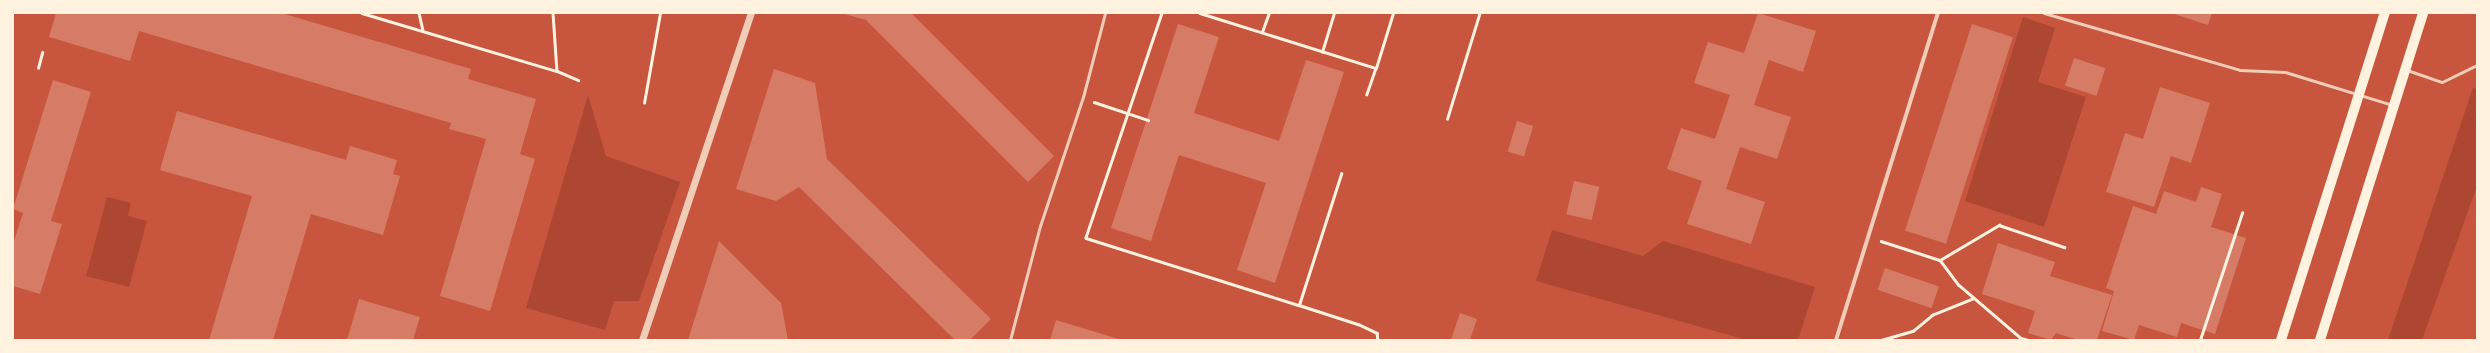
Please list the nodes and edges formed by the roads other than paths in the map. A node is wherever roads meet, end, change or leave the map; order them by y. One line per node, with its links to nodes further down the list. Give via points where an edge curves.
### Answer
1 (751, 13): 11 (street)
2 (1105, 13): 12 (lane, via 1083,97 1040,226)
3 (1938, 13): 13 (street)
4 (2044, 13): 9 (lane, via 2240,70 2285,72)
5 (2385, 13): 9 (main road)
6 (2424, 13): 8 (main road)
7 (2477, 65): 8 (lane, via 2442,82)
8 (2406, 69): 10 (main road)
9 (2360, 94): 10 (lane); 14 (main road)
10 (2394, 106): 15 (main road)
11 (642, 340)
12 (1010, 340)
13 (1836, 340)
14 (2281, 340)
15 (2320, 340)

